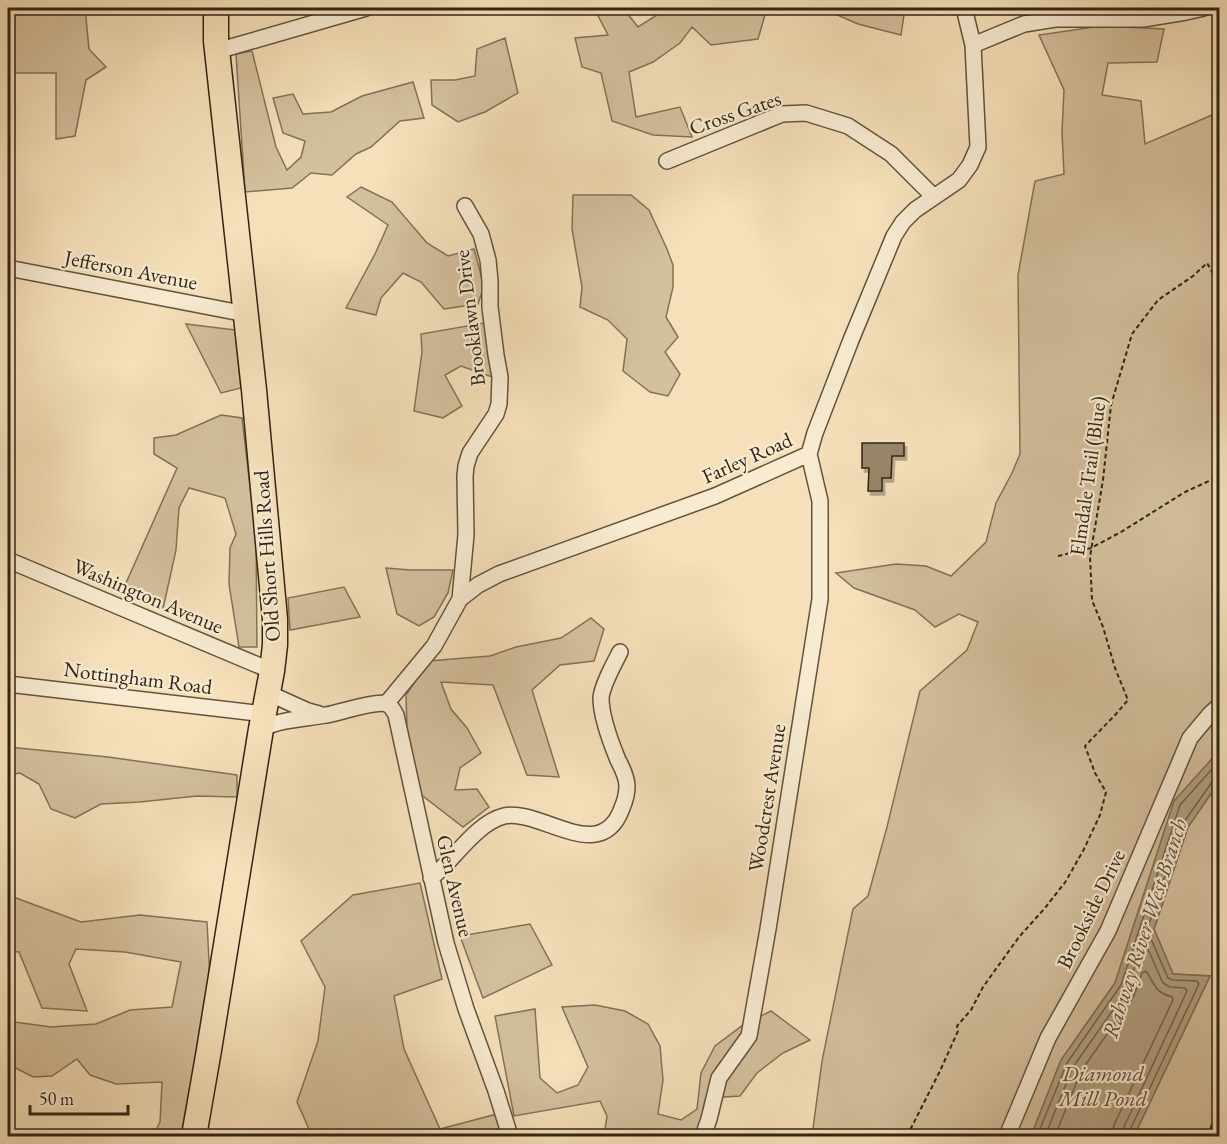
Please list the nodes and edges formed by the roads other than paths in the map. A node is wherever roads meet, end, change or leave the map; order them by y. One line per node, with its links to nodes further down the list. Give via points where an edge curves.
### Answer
1 (216, 8): 6 (main road, Old Short Hills Road)
2 (366, 8): 6 (street)
3 (964, 8): 5 (street, Farley Road)
4 (1204, 8): 5 (street, via 1143,18 1055,19 1024,24)
5 (973, 45): 8 (street, Farley Road, via 978,147 959,180)
6 (217, 51): 11 (main road, Old Short Hills Road)
7 (667, 161): 8 (street, Cross Gates, via 782,114 806,113 848,126 891,154)
8 (934, 197): 12 (street, Farley Road, via 915,210 894,236)
9 (465, 206): 14 (street, Brooklawn Drive, via 481,234 488,260 500,377 496,414 470,453 466,466 466,535)
10 (8, 268): 11 (street, Jefferson Avenue)
11 (246, 314): 17 (main road, Old Short Hills Road, via 275,620)
12 (809, 454): 14 (street, Farley Road, via 715,496 499,574); 24 (street, Woodcrest Avenue, via 820,501 820,599 749,1036 719,1078)
13 (8, 560): 17 (street, Washington Avenue)
14 (460, 599): 18 (street, Farley Road, via 434,646)
15 (620, 652): 21 (street, via 601,697 610,737 626,779 625,798 615,822 608,829 589,835 518,815 502,817 474,835)
16 (8, 684): 17 (street, Nottingham Road)
17 (266, 702): 20 (street); 20 (street, via 269,726); 22 (main road, Old Short Hills Road)
18 (386, 704): 20 (street); 21 (street, Glen Avenue, via 396,715)
19 (1220, 705): 25 (street, Brookside Drive, via 1190,738 1108,931 1048,1038)
20 (325, 715)
21 (431, 878): 23 (street, Glen Avenue, via 466,1009)
22 (194, 1137)
23 (510, 1137)
24 (703, 1137)
25 (1007, 1137)

